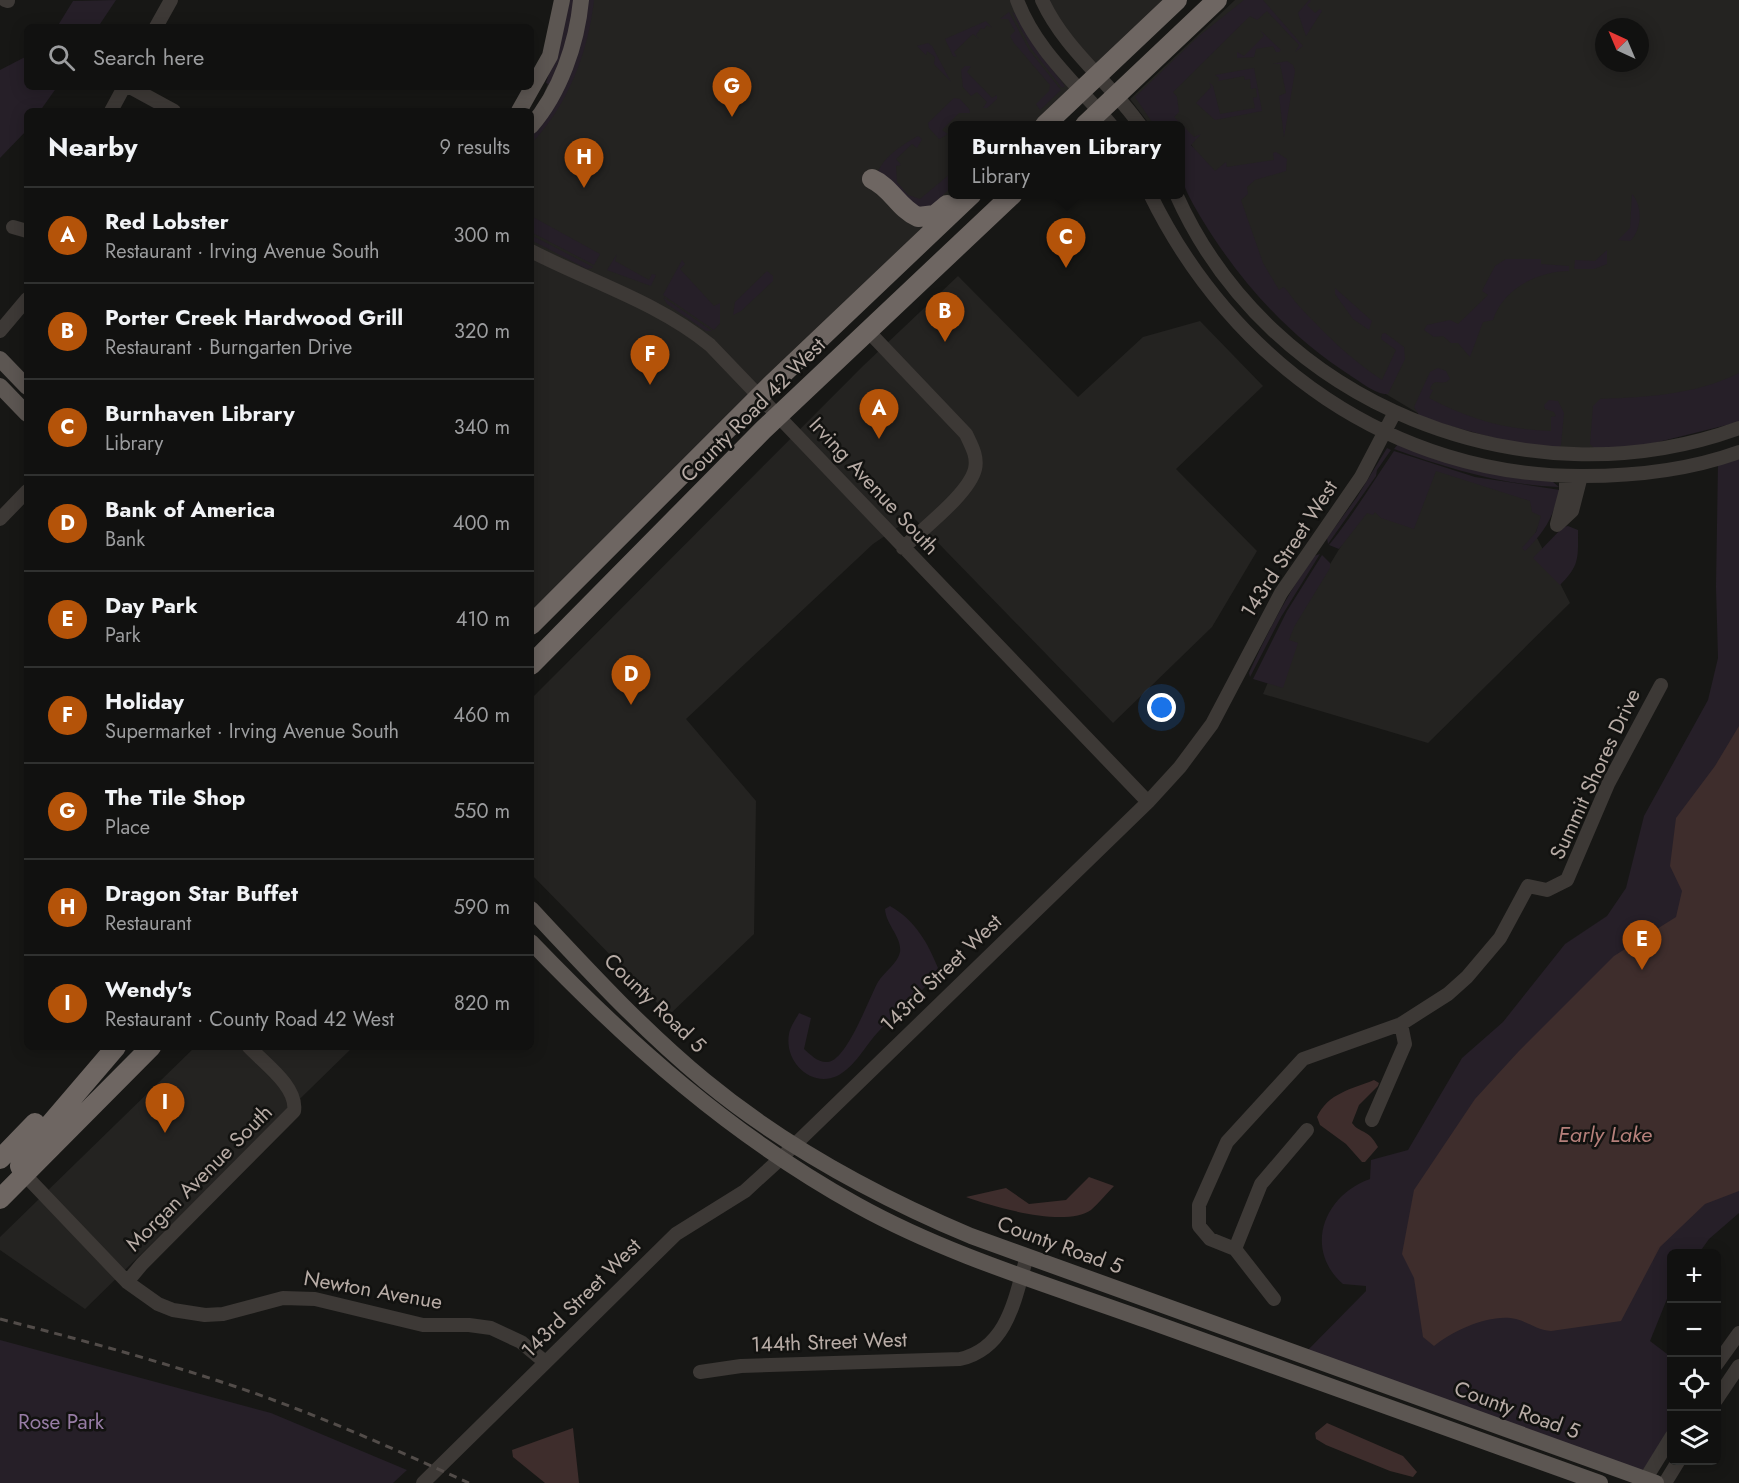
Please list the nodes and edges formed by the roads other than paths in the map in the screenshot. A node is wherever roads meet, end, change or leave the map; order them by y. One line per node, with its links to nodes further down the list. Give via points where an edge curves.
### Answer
1 (171, 0): 8 (street)
2 (562, 0): 10 (main road, via 550,56)
3 (581, 0): 22 (main road, via 567,63)
4 (1017, 0): 14 (street, via 1040,43)
5 (1042, 0): 9 (street, via 1069,45)
6 (1177, 0): 9 (highway)
7 (1217, 0): 15 (highway)
8 (158, 24)
9 (1097, 76): 14 (highway); 15 (street)
10 (534, 84)
11 (122, 90): 16 (street)
12 (136, 90): 17 (street)
13 (531, 90): 18 (main road)
14 (1081, 91): 19 (street); 20 (highway)
15 (1117, 95): 19 (highway); 21 (street)
16 (113, 108)
17 (168, 108)
18 (521, 108)
19 (1106, 118)
20 (1049, 121)
21 (1136, 121)
22 (534, 122)
23 (953, 199): 31 (highway, via 935,215 920,218 882,183 872,179 875,189 908,229 909,240)
24 (968, 199): 31 (highway, County Road 42 West)
25 (1009, 199): 34 (highway, County Road 42 West)
26 (1152, 199): 43 (street, via 1208,289 1247,334 1301,382)
27 (1178, 199): 40 (street, via 1207,251 1263,321 1314,366)
28 (13, 227): 29 (street)
29 (24, 230)
30 (534, 252): 38 (street, Irving Avenue South, via 683,323)
31 (896, 266): 38 (highway, County Road 42 West)
32 (24, 302): 33 (street)
33 (0, 330)
34 (868, 331): 41 (highway, County Road 42 West); 49 (street, via 966,434 975,452 975,468 968,485)
35 (0, 359): 36 (main road)
36 (24, 384)
37 (0, 386): 39 (main road)
38 (759, 396): 41 (street, Irving Avenue South); 50 (highway, County Road 42 West)
39 (24, 411)
40 (1394, 414): 42 (street, via 1476,442 1542,454 1609,456 1649,451); 43 (street, 143rd Street West)
41 (778, 416): 49 (street, Irving Avenue South); 51 (highway, County Road 42 West)
42 (1739, 428)
43 (1384, 433): 46 (street, via 1471,462); 53 (street, 143rd Street West, via 1361,477 1281,593 1212,724 1180,768)
44 (1739, 452): 45 (street, via 1651,473)
45 (1581, 476): 46 (street); 46 (street, via 1572,512 1557,525)
46 (1566, 477)
47 (24, 494): 48 (street)
48 (0, 519)
49 (903, 548): 53 (street, Irving Avenue South)
50 (534, 622)
51 (534, 662)
52 (1660, 685): 56 (street, Summit Shores Drive, via 1608,784 1568,880 1547,890 1528,886 1500,938 1467,977)
53 (1148, 802): 63 (street, 143rd Street West)
54 (534, 912): 63 (main road, County Road 5, via 661,1043 731,1101)
55 (534, 945): 65 (main road, County Road 5, via 663,1071)
56 (1401, 1024): 61 (street, via 1405,1044); 69 (street, Summit Shores Drive, via 1303,1059 1227,1142 1199,1205 1199,1226 1210,1239)
57 (108, 1050): 64 (highway)
58 (113, 1050): 66 (highway, via 27,1151 21,1166)
59 (148, 1050): 66 (highway)
60 (252, 1050): 72 (street, Morgan Avenue South, via 290,1091 294,1108 291,1116)
61 (1372, 1120)
62 (1307, 1130): 69 (street, via 1261,1184)
63 (794, 1145): 65 (street, 143rd Street West); 70 (main road, County Road 5, via 921,1215)
64 (2, 1157): 67 (highway, via 7,1163)
65 (780, 1159): 71 (main road, County Road 5, via 859,1206); 76 (street, 143rd Street West, via 745,1191 676,1234)
66 (24, 1174): 68 (highway); 72 (street, Newton Avenue)
67 (0, 1180)
68 (0, 1199)
69 (1235, 1249): 73 (street, Summit Shores Drive)
70 (1027, 1256): 71 (street); 82 (main road, County Road 5)
71 (1021, 1275): 78 (street, 144th Street West, via 1005,1327 995,1341 972,1356 741,1366); 84 (main road, County Road 5)
72 (127, 1282): 76 (street, Newton Avenue, via 158,1304 188,1313 223,1314 298,1297 423,1324 482,1326 521,1342)
73 (1274, 1299)
74 (1739, 1333): 75 (street)
75 (1721, 1358)
76 (545, 1362): 83 (street, 143rd Street West)
77 (1739, 1366): 79 (street)
78 (700, 1372)
79 (1721, 1393)
80 (1667, 1444): 82 (street)
81 (1676, 1465): 85 (street)
82 (1648, 1482)
83 (423, 1483)
84 (1600, 1483)
85 (1665, 1483)

